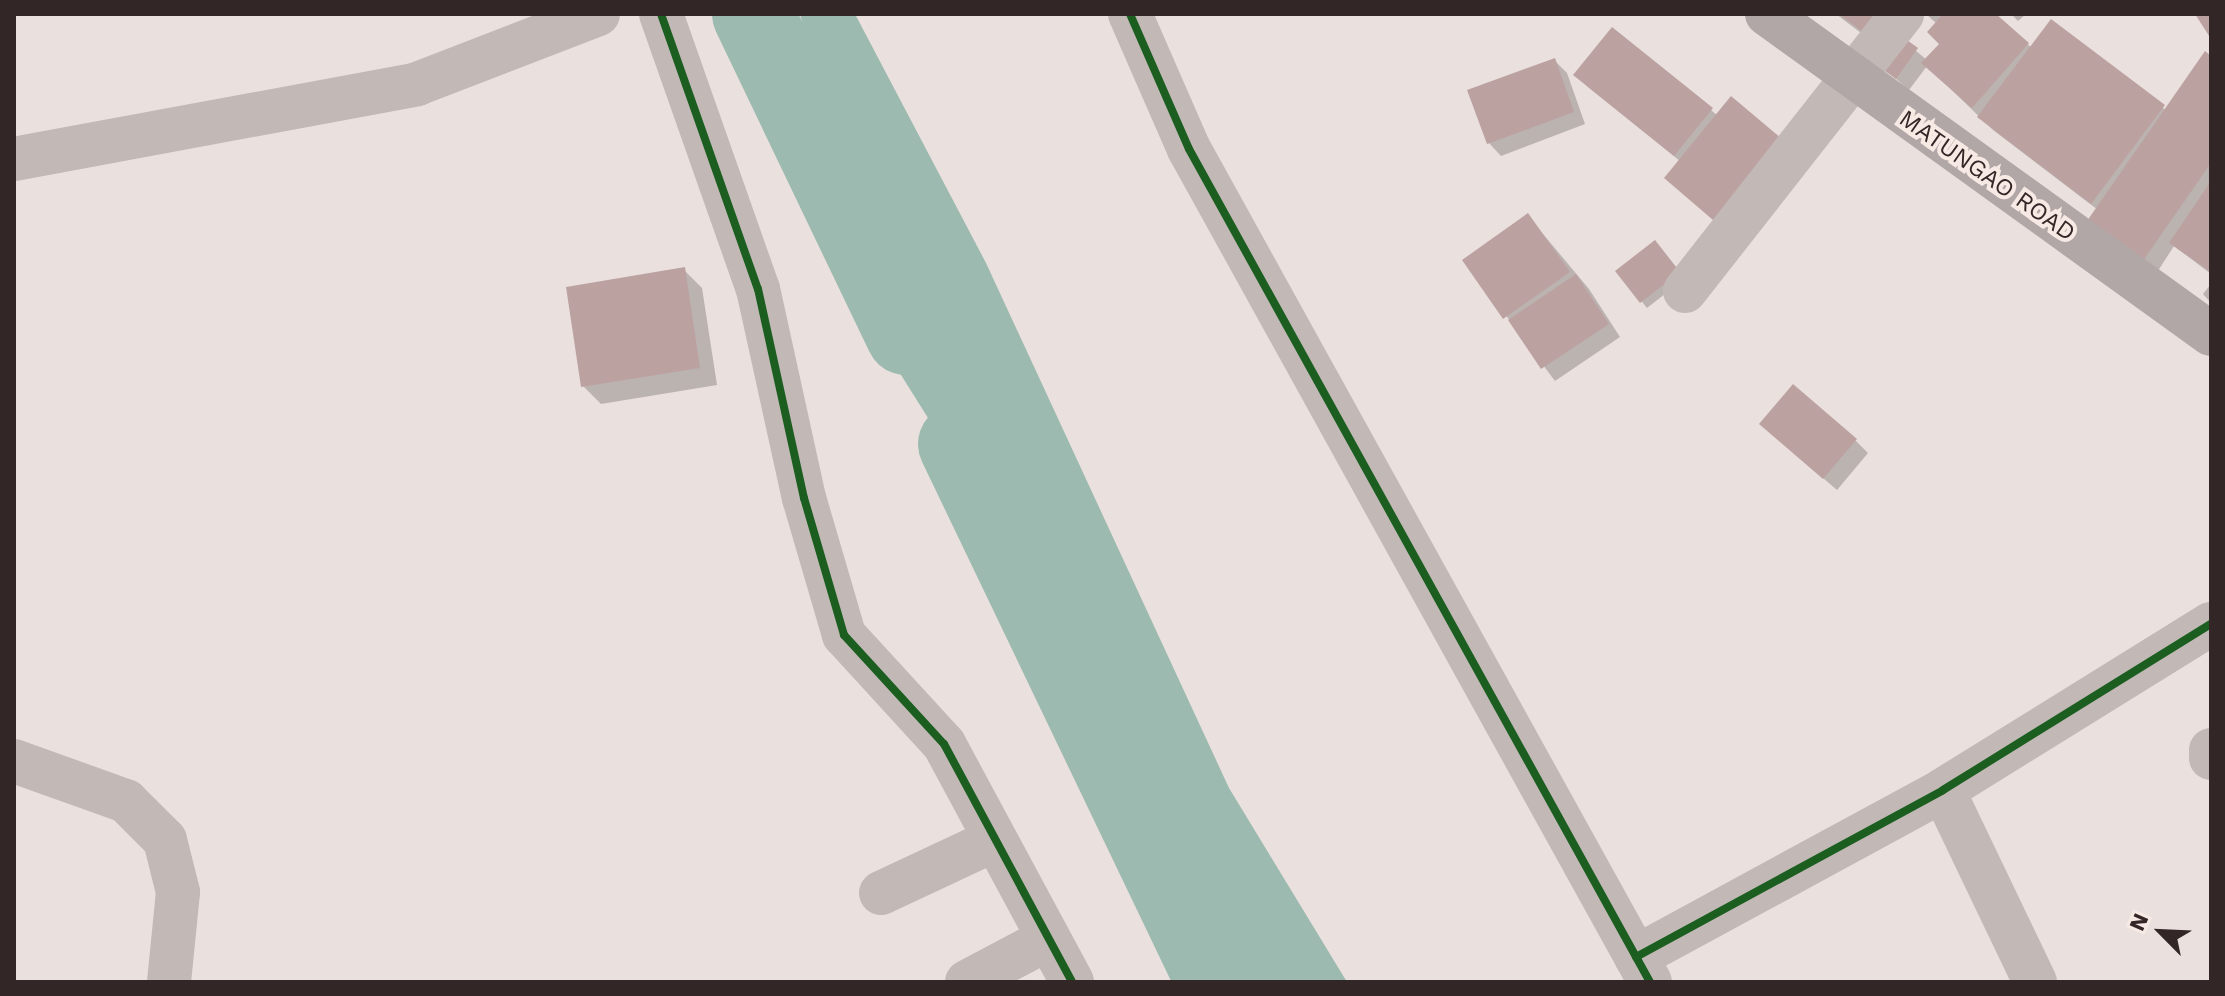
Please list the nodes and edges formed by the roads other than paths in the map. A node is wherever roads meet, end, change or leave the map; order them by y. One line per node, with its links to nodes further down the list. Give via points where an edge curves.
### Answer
1 (598, 14): 7 (street, via 417,84)
2 (661, 14): 15 (street, via 758,289 804,498 844,635 944,744)
3 (1130, 14): 18 (street, via 1189,149)
4 (1767, 14): 6 (main road, MATUNGAO ROAD)
5 (1902, 14): 6 (street)
6 (1853, 81): 8 (street); 9 (main road, MATUNGAO ROAD)
7 (14, 159)
8 (1685, 291)
9 (2211, 334)
10 (2211, 624): 14 (street)
11 (2211, 750): 12 (street)
12 (2211, 758)
13 (14, 761): 19 (street, via 126,801 165,840 178,892)
14 (1943, 790): 18 (street); 22 (street)
15 (994, 840): 16 (street); 17 (street)
16 (881, 893)
17 (1048, 939): 20 (street); 21 (street)
18 (1643, 970)
19 (169, 982)
20 (967, 982)
21 (1072, 982)
22 (2035, 982)

